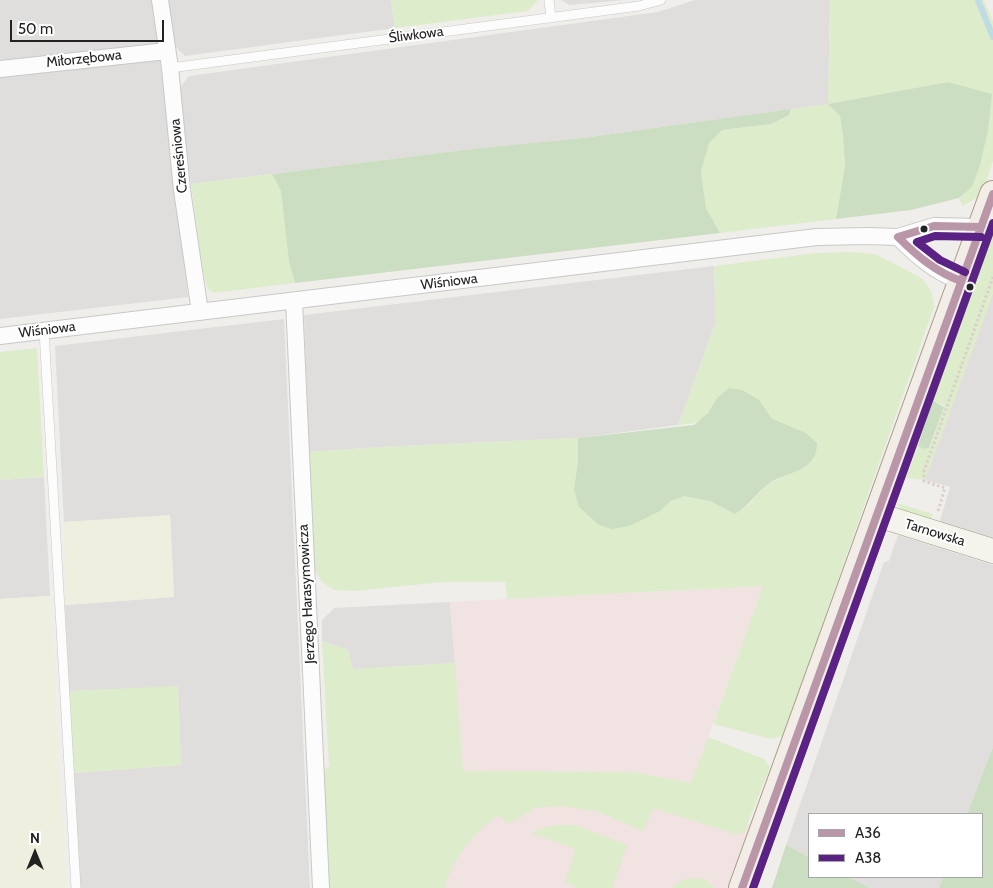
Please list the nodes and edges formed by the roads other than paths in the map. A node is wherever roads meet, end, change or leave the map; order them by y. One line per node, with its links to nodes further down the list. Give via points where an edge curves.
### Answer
1 (160, 0): 5 (street, Czereśniowa)
2 (549, 0): 4 (lane)
3 (661, 0): 4 (lane, Śliwkowa)
4 (551, 18): 6 (lane, Śliwkowa)
5 (167, 51): 6 (street, Czereśniowa); 7 (street, Miłorzębowa)
6 (170, 68): 13 (street, Czereśniowa, via 182,190)
7 (0, 69)
8 (993, 194): 9 (main road)
9 (981, 227): 10 (street, Wiśniowa, via 934,226); 11 (main road)
10 (898, 237): 11 (street, via 919,258); 12 (street, Wiśniowa, via 817,237)
11 (961, 282): 16 (main road)
12 (294, 301): 13 (street, Wiśniowa); 19 (street, Jerzego Harasymowicza)
13 (200, 312): 14 (street, Wiśniowa)
14 (44, 331): 15 (street, Wiśniowa); 18 (lane)
15 (0, 336)
16 (878, 515): 17 (street, Tarnowska); 20 (main road)
17 (993, 551)
18 (76, 888)
19 (320, 888)
20 (742, 888)

